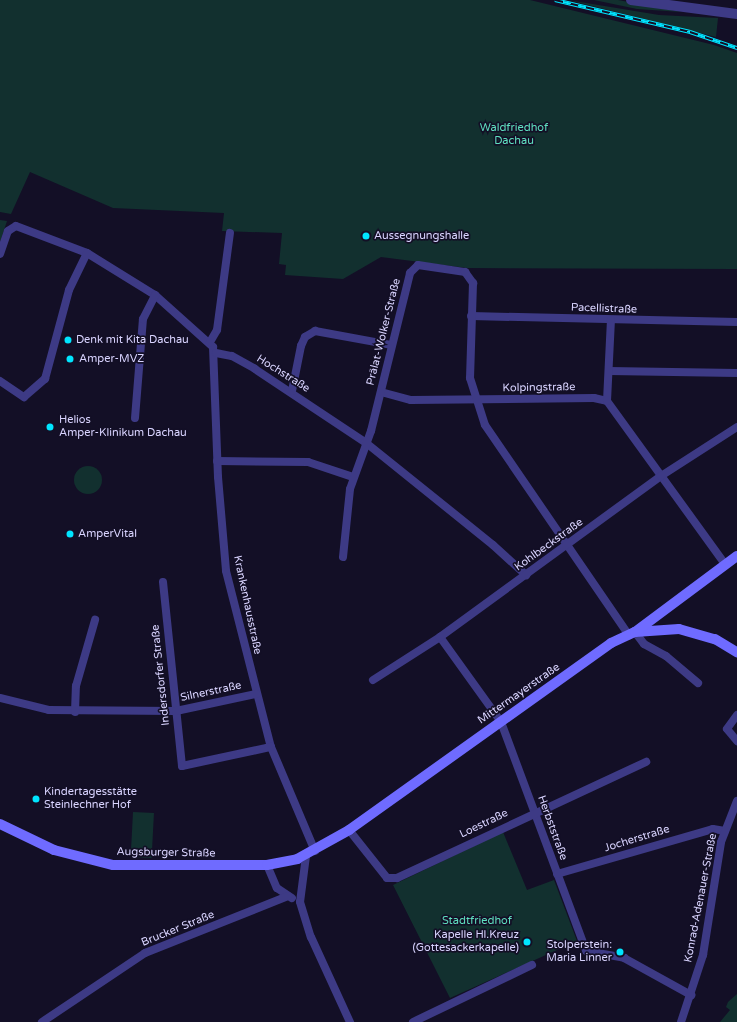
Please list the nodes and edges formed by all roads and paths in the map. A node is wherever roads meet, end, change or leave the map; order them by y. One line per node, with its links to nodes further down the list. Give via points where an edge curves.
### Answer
1 (631, 0): 2 (street)
2 (737, 14)
3 (230, 233): 10 (street, via 217,330)
4 (87, 253): 5 (street, via 20,226 12,227); 6 (street); 15 (street, via 69,290 45,380 24,397)
5 (0, 254)
6 (155, 295): 10 (street); 20 (street, via 143,319)
7 (471, 316): 8 (street, Pacellistraße); 11 (street, Prälat-Wolker-Straße, via 471,277 465,272 418,266 410,273); 18 (street, Prälat-Wolker-Straße, via 470,378)
8 (611, 320): 9 (street, Pacellistraße); 13 (street)
9 (737, 322)
10 (210, 342): 12 (street)
11 (391, 345): 16 (street, via 315,331 305,337 301,346); 17 (street, Prälat-Wolker-Straße)
12 (216, 353): 16 (street, Hochstraße, via 232,356); 23 (street, Krankenhausstraße)
13 (609, 371): 14 (street); 19 (street)
14 (737, 373)
15 (0, 382)
16 (292, 391): 22 (street, Hochstraße)
17 (381, 392): 18 (street, Kolpingstraße, via 411,400); 22 (street, Prälat-Wolker-Straße)
18 (476, 400): 19 (street, Kolpingstraße); 26 (street, Prälat-Wolker-Straße, via 497,446)
19 (607, 400): 24 (street)
20 (135, 418)
21 (737, 427): 24 (street, Kohlbeckstraße)
22 (365, 442): 25 (street, Prälat-Wolker-Straße); 30 (street, Hochstraße, via 493,545)
23 (217, 461): 25 (street, via 308,462); 38 (street, Krankenhausstraße, via 226,571)
24 (661, 476): 26 (street, Kohlbeckstraße); 29 (street)
25 (353, 477): 28 (street, Prälat-Wolker-Straße)
26 (566, 546): 30 (street, Kohlbeckstraße); 33 (street, Prälat-Wolker-Straße)
27 (737, 556): 29 (main road, Mittermayerstraße)
28 (343, 557)
29 (725, 564): 33 (main road, Mittermayerstraße)
30 (526, 575): 34 (street, Kohlbeckstraße)
31 (163, 582): 40 (street, Indersdorfer Straße)
32 (94, 620): 41 (street, via 76,686)
33 (632, 633): 35 (main road, via 679,629 715,639); 37 (street, Prälat-Wolker-Straße, via 644,644 666,656); 43 (main road, Mittermayerstraße)
34 (440, 637): 36 (street, Kohlbeckstraße); 43 (street, Herbststraße)
35 (737, 652)
36 (373, 680)
37 (698, 683)
38 (256, 694): 40 (street, Silnerstraße); 45 (street, Krankenhausstraße)
39 (0, 698): 41 (street, Silnerstraße, via 49,710)
40 (176, 711): 41 (street, Silnerstraße); 45 (street, Indersdorfer Straße, via 182,766)
41 (75, 712)
42 (737, 715): 44 (street, via 727,729)
43 (501, 722): 48 (street, Herbststraße); 50 (main road, Mittermayerstraße)
44 (737, 741)
45 (271, 747): 52 (street, Krankenhausstraße)
46 (646, 762): 48 (street, Loestraße)
47 (737, 801): 51 (street, Konrad-Adenauer-Straße)
48 (535, 812): 50 (street, Loestraße, via 397,878 387,878); 54 (street, Herbststraße)
49 (0, 824): 53 (main road, Augsburger Straße, via 54,850 90,862 142,867)
50 (349, 830): 52 (main road, Mittermayerstraße)
51 (725, 831): 54 (street, Jocherstraße, via 713,829); 58 (street, Konrad-Adenauer-Straße, via 707,938)
52 (310, 854): 53 (main road, Augsburger Straße); 56 (street)
53 (267, 866): 55 (street, via 277,888)
54 (557, 874): 58 (street, Herbststraße, via 586,951 624,958)
55 (288, 896): 56 (street); 59 (street, Brucker Straße, via 145,953)
56 (300, 902): 60 (street, via 311,937)
57 (532, 965): 61 (street)
58 (691, 995): 62 (street, Konrad-Adenauer-Straße)
59 (42, 1022)
60 (350, 1022)
61 (413, 1022)
62 (681, 1022)

